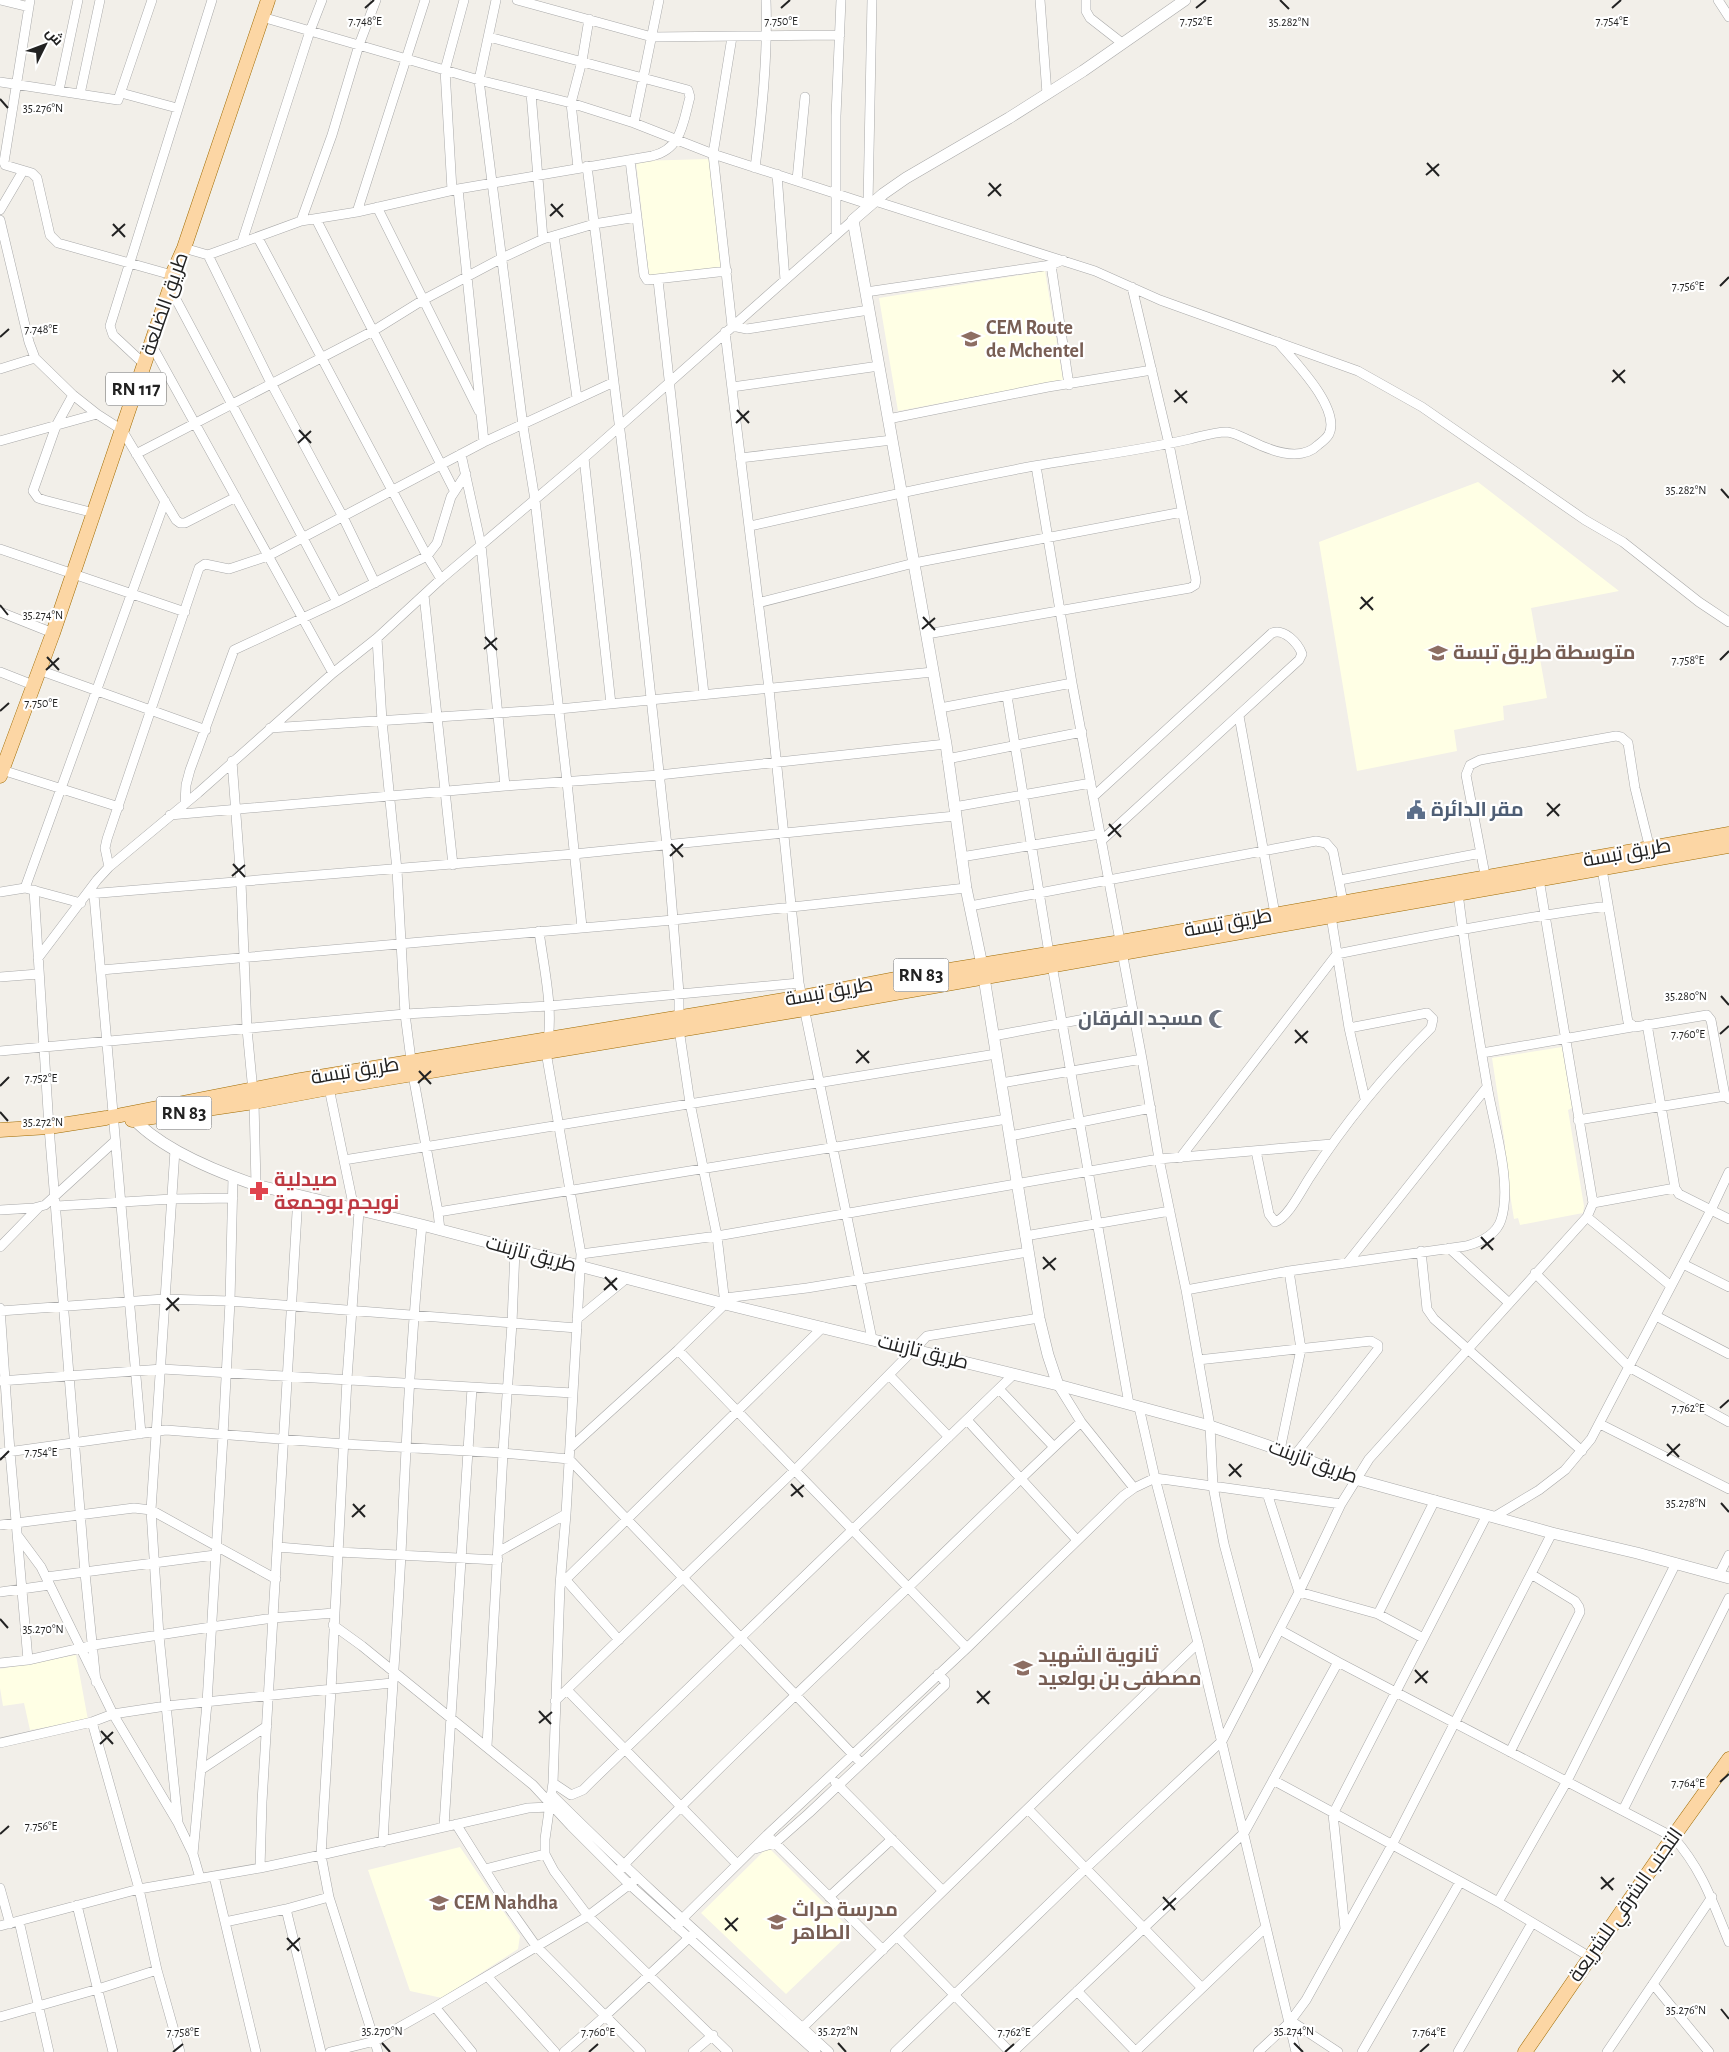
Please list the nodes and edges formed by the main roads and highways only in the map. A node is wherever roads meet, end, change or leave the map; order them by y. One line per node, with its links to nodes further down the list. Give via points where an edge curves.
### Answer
1 (268, 0): 2 (main road, طريق الضلعة / RN 117, via 53,632)
2 (1, 773)
3 (1729, 834): 5 (main road, طريق تبسة / RN 83)
4 (1729, 846): 5 (main road, طريق تبسة / RN 83, via 1538,879)
5 (1486, 882): 6 (main road, طريق تبسة / RN 83, via 1275,914); 6 (main road, طريق تبسة / RN 83, via 1458,893)
6 (1122, 948): 7 (main road, طريق تبسة / RN 83)
7 (679, 1023): 8 (main road, طريق تبسة / RN 83, via 546,1052); 8 (main road, طريق تبسة / RN 83, via 549,1038)
8 (412, 1068): 9 (main road, طريق تبسة / RN 83); 9 (main road, طريق تبسة / RN 83, via 329,1088)
9 (253, 1095): 10 (main road, طريق تبسة / RN 83, via 131,1116)
10 (0, 1130)
11 (1729, 1760): 12 (main road, التجنب الشرقي للشريعة)
12 (1526, 2052)

